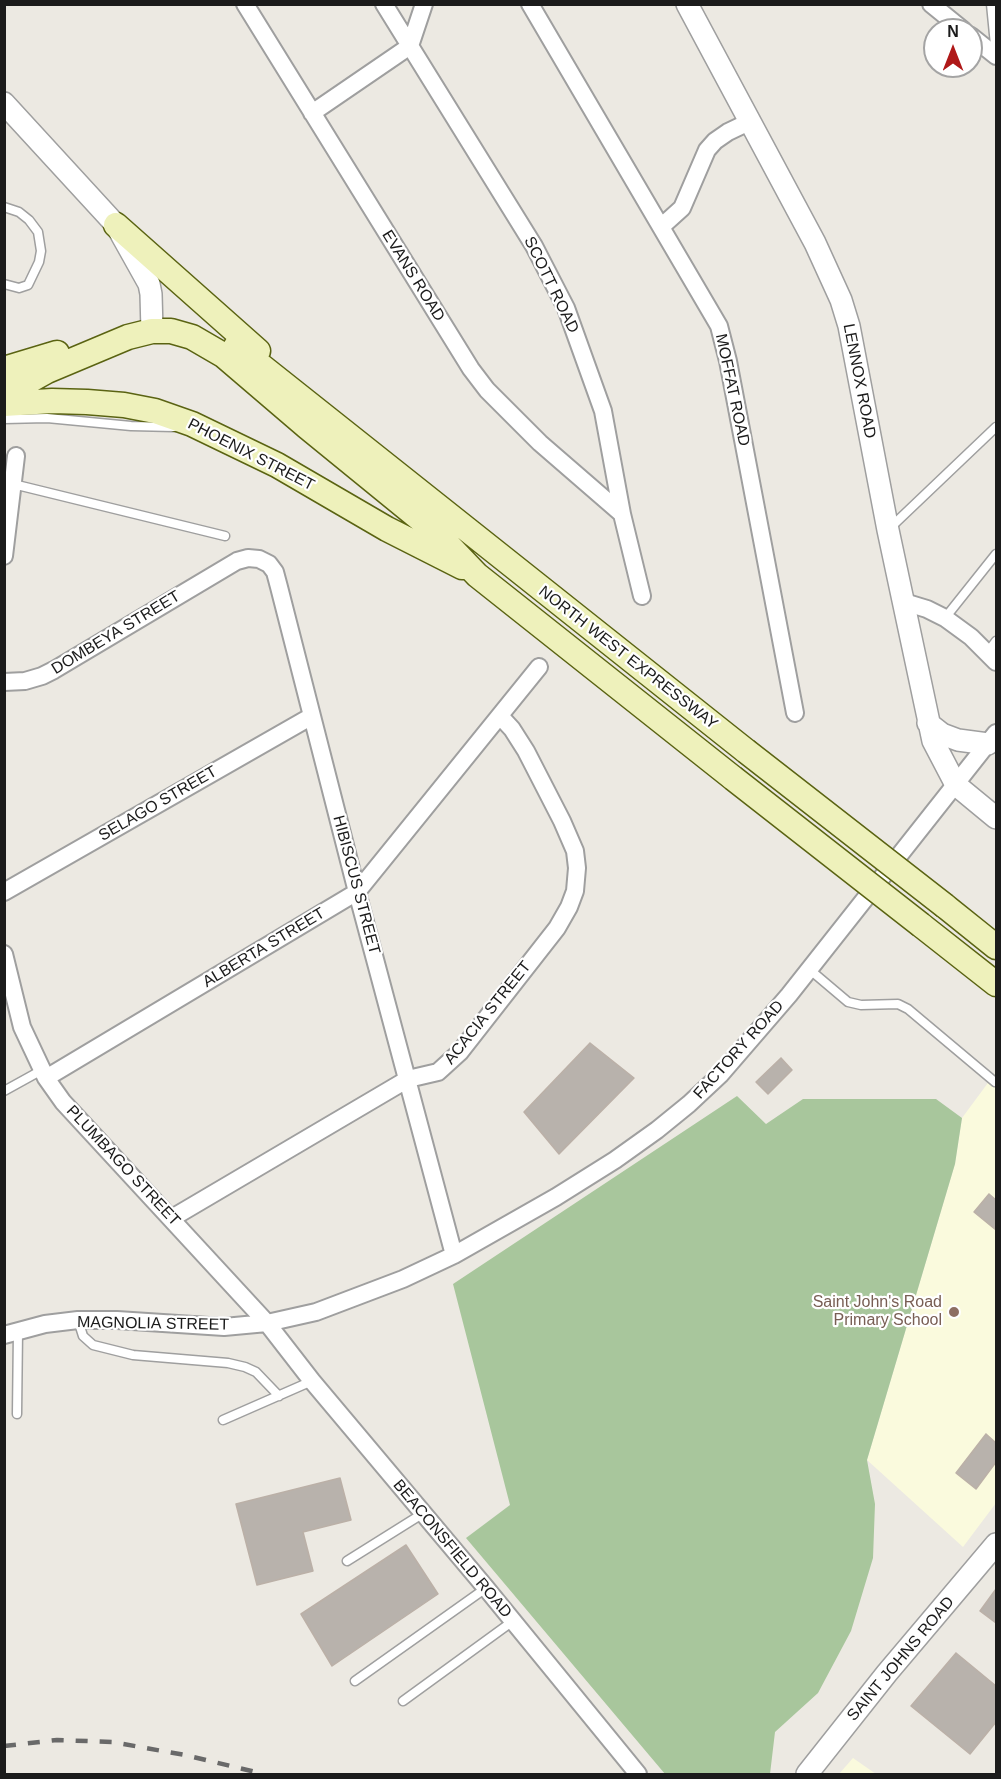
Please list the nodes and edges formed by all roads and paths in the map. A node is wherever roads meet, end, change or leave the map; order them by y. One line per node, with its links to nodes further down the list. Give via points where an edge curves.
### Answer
1 (245, 4): 13 (street, EVANS ROAD)
2 (384, 4): 9 (street, SCOTT ROAD)
3 (424, 4): 9 (street)
4 (530, 4): 17 (street, MOFFAT ROAD)
5 (687, 4): 14 (street, LENNOX ROAD)
6 (931, 4): 8 (street)
7 (991, 4): 11 (lane)
8 (948, 18)
9 (410, 46): 13 (street); 29 (street, SCOTT ROAD, via 534,246 566,308 603,411)
10 (983, 46): 11 (street)
11 (996, 56)
12 (4, 103): 16 (street)
13 (312, 113): 29 (street, EVANS ROAD, via 487,390 540,443)
14 (751, 121): 17 (street, via 728,132 707,150 681,208); 30 (street, LENNOX ROAD, via 841,300)
15 (4, 207): 18 (lane, via 29,220 38,232 41,250 28,285 19,288)
16 (116, 225): 19 (street, via 149,284); 26 (main road)
17 (661, 227): 42 (street, MOFFAT ROAD, via 716,320 723,339)
18 (4, 284)
19 (152, 325): 20 (main road, via 125,326); 21 (main road, via 47,371); 26 (main road, NORTH WEST EXPRESSWAY, via 170,318 207,329 239,348); 35 (main road, via 192,337 223,355 436,532)
20 (4, 369)
21 (4, 395)
22 (4, 404): 24 (main road, PHOENIX STREET, via 52,401 124,405)
23 (4, 419): 24 (lane, via 47,418 155,428)
24 (192, 424): 35 (main road, PHOENIX STREET, via 277,465 387,530)
25 (996, 427): 30 (lane)
26 (353, 440): 51 (main road, NORTH WEST EXPRESSWAY, bridge)
27 (16, 456): 28 (street)
28 (13, 484): 31 (lane); 33 (street)
29 (622, 514): 36 (street, SCOTT ROAD)
30 (888, 530): 37 (street, LENNOX ROAD)
31 (225, 536)
32 (996, 554): 38 (lane)
33 (4, 556)
34 (222, 569): 41 (street, DOMBEYA STREET, via 54,670 25,681); 43 (street, HIBISCUS STREET, via 248,558 268,564 275,572)
35 (477, 575): 54 (main road, NORTH WEST EXPRESSWAY, bridge)
36 (642, 596)
37 (904, 602): 38 (street); 45 (street, LENNOX ROAD)
38 (945, 618): 39 (street)
39 (993, 652)
40 (539, 667): 44 (street, ALBERTA STREET)
41 (4, 682)
42 (795, 713)
43 (312, 716): 49 (street, SELAGO STREET); 50 (street, HIBISCUS STREET)
44 (500, 716): 50 (street, ALBERTA STREET); 56 (street, ACACIA STREET, via 521,742 569,835 577,868 575,891 557,928 460,1052 438,1072)
45 (928, 723): 46 (street, via 958,740); 47 (street, LENNOX ROAD, via 940,757)
46 (992, 738): 47 (street, FACTORY ROAD)
47 (956, 785): 48 (street); 53 (street, FACTORY ROAD)
48 (996, 818)
49 (4, 892)
50 (357, 892): 55 (street, ALBERTA STREET); 56 (street, HIBISCUS STREET)
51 (996, 947)
52 (4, 954): 55 (street, PLUMBAGO STREET, via 22,1027)
53 (809, 969): 57 (lane, via 848,1002 898,1004 908,1010); 60 (street, FACTORY ROAD, via 720,1075 681,1110 615,1160)
54 (996, 984)
55 (44, 1074): 58 (lane); 59 (street, PLUMBAGO STREET, via 76,1119)
56 (408, 1079): 59 (street, ACACIA STREET); 60 (street, HIBISCUS STREET)
57 (995, 1082)
58 (4, 1091)
59 (172, 1218): 62 (street, PLUMBAGO STREET)
60 (454, 1255): 62 (street, FACTORY ROAD, via 316,1312)
61 (78, 1320): 62 (street, MAGNOLIA STREET, via 224,1327); 63 (street, MAGNOLIA STREET); 65 (lane, via 83,1336 93,1345 133,1355 245,1367)
62 (267, 1323): 64 (street, BEACONSFIELD ROAD)
63 (11, 1333): 66 (lane)
64 (312, 1381): 65 (lane); 68 (street, BEACONSFIELD ROAD)
65 (279, 1396): 67 (lane)
66 (17, 1413)
67 (224, 1420)
68 (422, 1514): 70 (lane); 71 (street, BEACONSFIELD ROAD)
69 (996, 1544): 76 (street, SAINT JOHNS ROAD)
70 (347, 1562)
71 (486, 1588): 72 (street, BEACONSFIELD ROAD); 73 (lane)
72 (513, 1621): 74 (lane); 75 (street, BEACONSFIELD ROAD)
73 (355, 1681)
74 (403, 1701)
75 (638, 1774)
76 (807, 1774)

